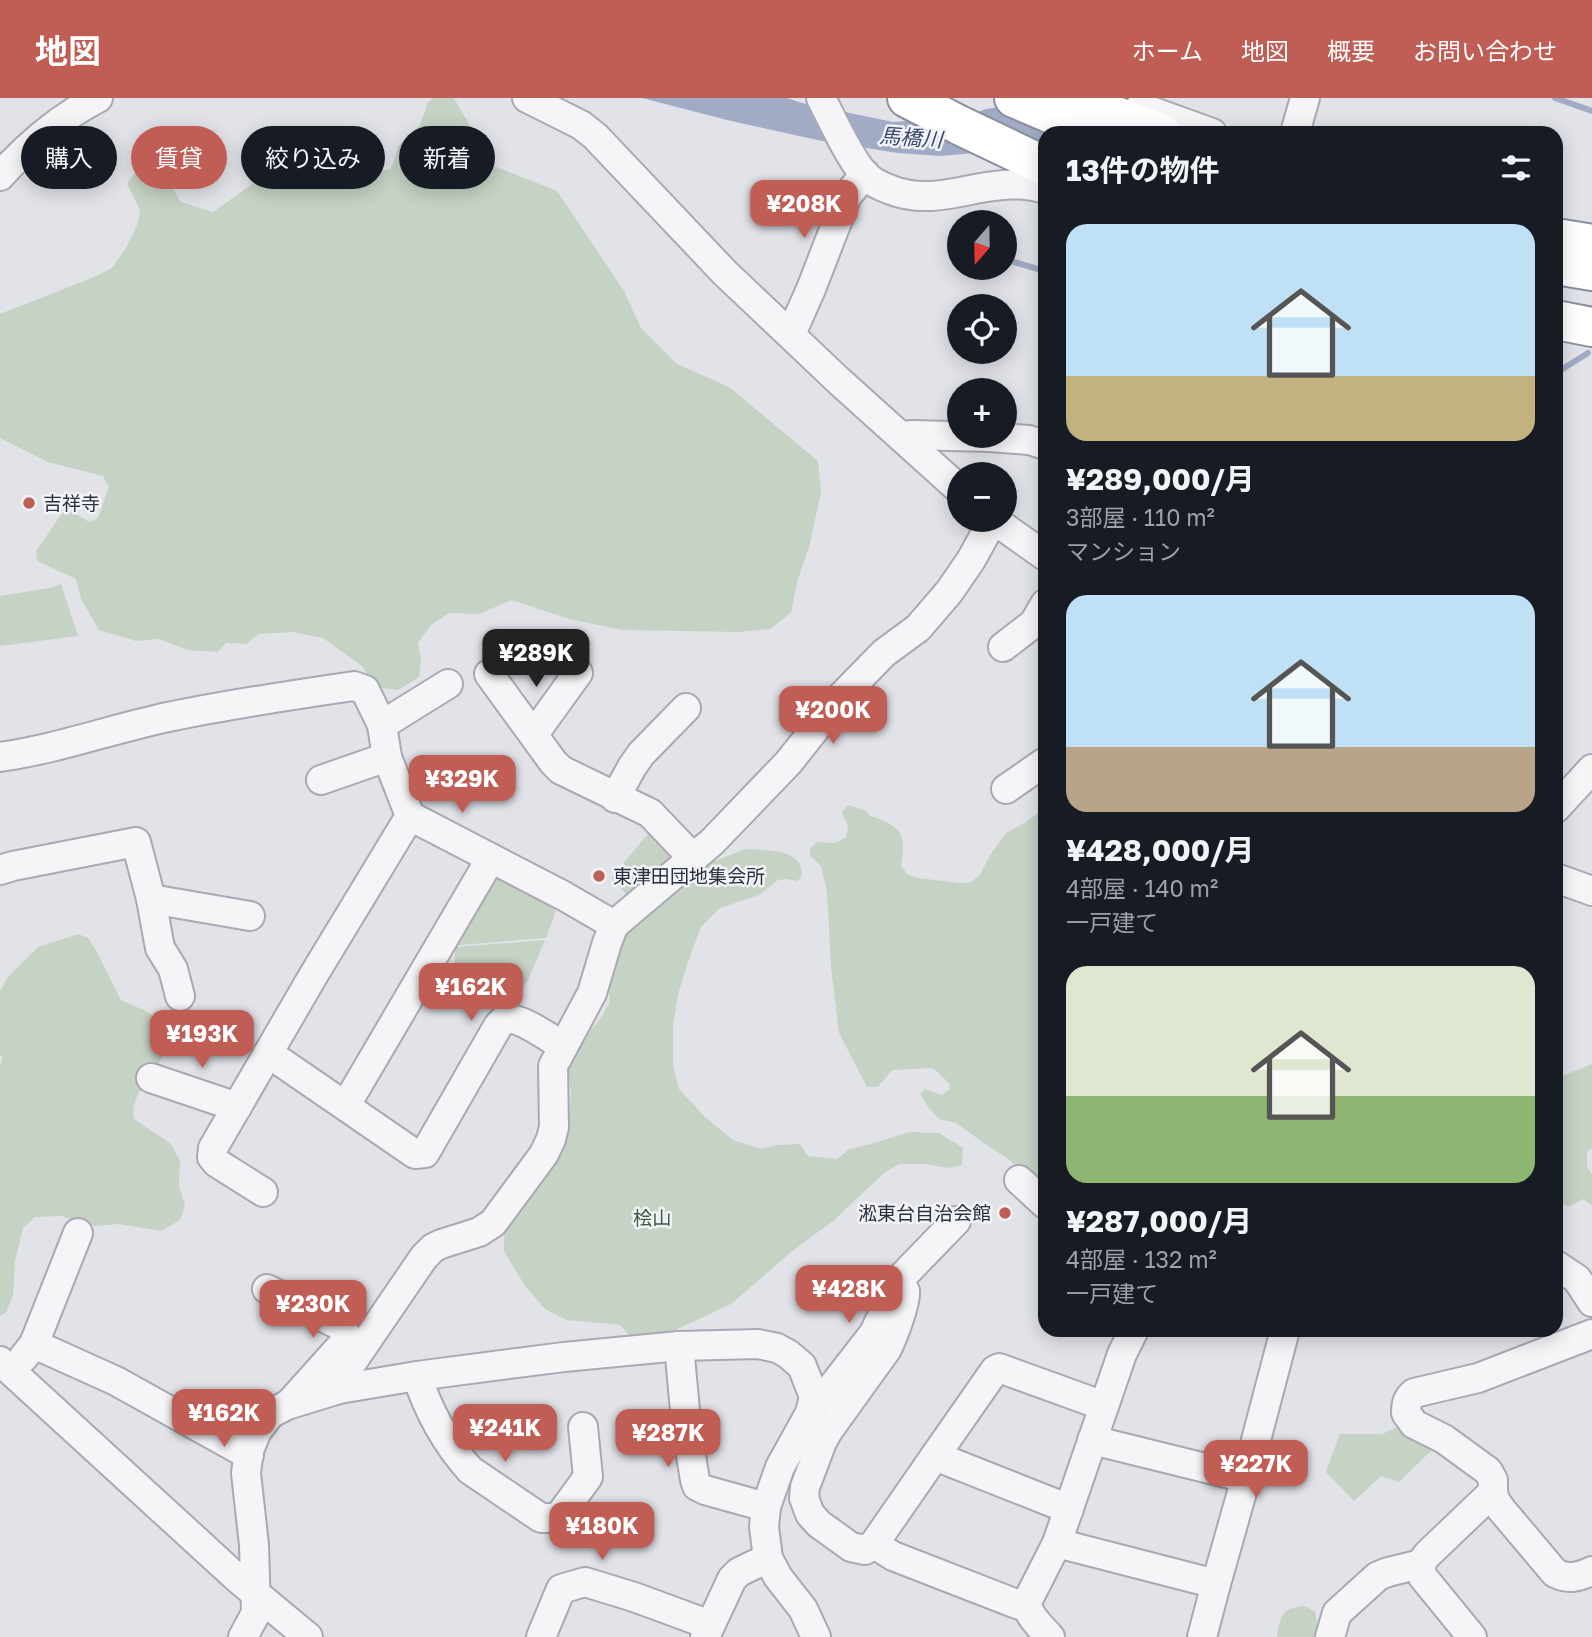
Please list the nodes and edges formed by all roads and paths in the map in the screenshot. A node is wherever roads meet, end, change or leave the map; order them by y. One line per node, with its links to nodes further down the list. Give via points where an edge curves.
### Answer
1 (98, 98): 16 (street, via 34,141)
2 (527, 98): 25 (street, via 595,136 725,273)
3 (821, 98): 15 (street)
4 (907, 98): 14 (highway)
5 (950, 98): 13 (highway)
6 (1014, 98): 11 (highway)
7 (1069, 98): 10 (highway)
8 (1114, 98): 10 (street)
9 (1305, 98): 12 (street)
10 (1160, 124)
11 (1080, 126)
12 (1297, 126)
13 (1038, 138)
14 (1038, 163)
15 (861, 169): 17 (street, via 881,186 924,197 1001,185); 25 (street)
16 (0, 176)
17 (1038, 187)
18 (1563, 224): 19 (street)
19 (1582, 249): 20 (highway)
20 (1563, 261)
21 (1563, 295): 22 (highway)
22 (1592, 300)
23 (1563, 321): 24 (highway)
24 (1592, 327)
25 (791, 334): 28 (street)
26 (1563, 336): 27 (street)
27 (1592, 337)
28 (901, 436): 29 (street); 30 (street)
29 (1038, 443)
30 (947, 478)
31 (987, 532): 52 (street, via 949,592 918,628 884,653 839,699 788,763)
32 (1011, 532): 33 (street)
33 (1038, 551)
34 (1038, 616): 35 (street)
35 (1003, 647)
36 (578, 673): 41 (street)
37 (489, 674): 41 (street)
38 (448, 684): 40 (street)
39 (685, 708): 48 (street, via 641,754)
40 (382, 726): 42 (street, via 365,690 354,686 166,718); 43 (street)
41 (534, 734): 48 (street, via 561,770)
42 (0, 757)
43 (387, 757): 46 (street); 50 (street)
44 (1038, 766): 47 (street)
45 (1592, 769): 49 (street)
46 (321, 780)
47 (1006, 789)
48 (615, 798): 52 (street, via 650,813)
49 (1563, 800)
50 (410, 816): 51 (street); 61 (street)
51 (491, 858): 58 (street); 63 (street)
52 (693, 858): 58 (street)
53 (0, 870): 56 (street, via 136,842)
54 (1563, 881): 55 (street)
55 (1592, 891)
56 (151, 900): 57 (street); 59 (street, via 160,948 173,969)
57 (250, 916)
58 (614, 925): 60 (street, via 592,993)
59 (180, 996)
60 (563, 1046): 63 (street, via 517,1021 502,1022 425,1153 415,1154); 81 (street, via 553,1066 554,1127 544,1154 493,1223 441,1244 424,1257 344,1374)
61 (268, 1053): 63 (street); 64 (street)
62 (151, 1079): 64 (street)
63 (346, 1105)
64 (237, 1107): 66 (street, via 212,1157)
65 (1019, 1180): 67 (street)
66 (263, 1192)
67 (1038, 1198)
68 (956, 1221): 71 (street)
69 (78, 1233): 77 (street)
70 (1563, 1270): 73 (street, via 1577,1279)
71 (898, 1281): 82 (street, via 874,1333 825,1396); 94 (street, via 905,1299 887,1349 828,1431 803,1492 810,1514 819,1524 856,1549)
72 (267, 1289): 83 (street, via 345,1332 342,1345)
73 (1592, 1302)
74 (1592, 1334): 90 (street, via 1478,1378 1410,1396 1406,1413 1414,1424 1444,1438 1488,1471)
75 (1130, 1337): 84 (street)
76 (1283, 1337): 89 (street)
77 (34, 1344): 79 (street); 87 (street, via 116,1381)
78 (679, 1346): 80 (street); 82 (street, via 758,1344 777,1348 802,1366); 91 (street, via 697,1486)
79 (6, 1367): 99 (street)
80 (417, 1376): 81 (street); 85 (street, via 461,1461 541,1518 558,1518 588,1477)
81 (340, 1389): 83 (street)
82 (814, 1397): 91 (street)
83 (289, 1404): 87 (street, via 270,1413)
84 (1104, 1406): 86 (street); 88 (street, via 999,1368)
85 (583, 1427)
86 (1092, 1440): 89 (street); 92 (street)
87 (248, 1455): 99 (street)
88 (935, 1456): 92 (street); 94 (street)
89 (1245, 1478): 98 (street)
90 (1493, 1492): 96 (street); 97 (street, via 1501,1510 1555,1573 1565,1578)
91 (766, 1507): 95 (street)
92 (1069, 1509): 93 (street)
93 (1057, 1542): 98 (street); 100 (street)
94 (874, 1544): 100 (street, via 893,1556)
95 (768, 1558): 101 (street, via 732,1579); 105 (street)
96 (1421, 1564): 108 (street, via 1378,1576 1337,1613); 109 (street, via 1423,1577)
97 (1592, 1571)
98 (1216, 1584): 107 (street)
99 (256, 1594): 102 (street, via 256,1613); 103 (street)
100 (1027, 1607): 106 (street)
101 (708, 1631): 104 (street, via 635,1597 585,1583 561,1589)
102 (243, 1637)
103 (308, 1637)
104 (541, 1637)
105 (816, 1637)
106 (1050, 1637)
107 (1202, 1637)
108 (1330, 1637)
109 (1472, 1637)

